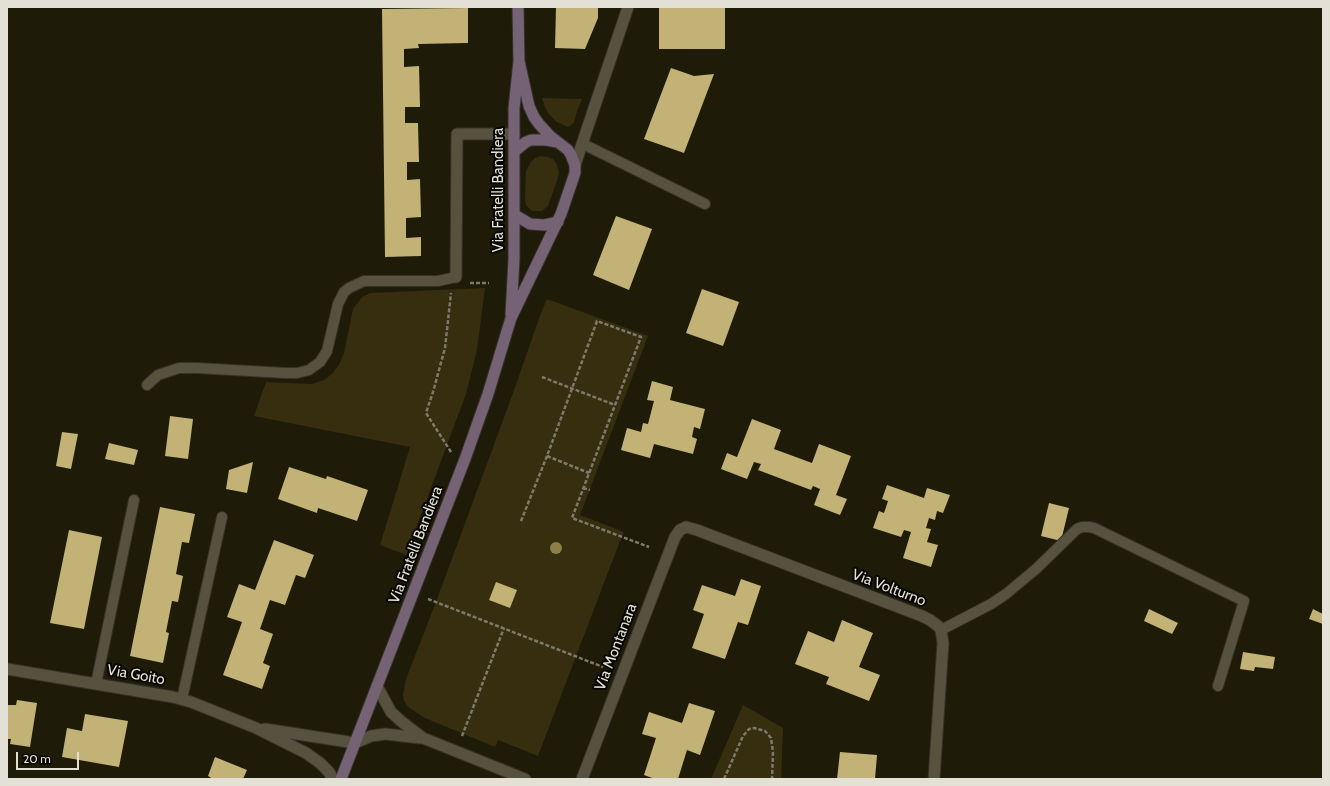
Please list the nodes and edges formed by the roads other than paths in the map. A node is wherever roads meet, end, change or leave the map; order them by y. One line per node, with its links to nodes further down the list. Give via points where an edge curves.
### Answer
1 (518, 7): 3 (main road, Via Fratelli Bandiera)
2 (628, 7): 6 (street)
3 (519, 62): 4 (main road, Via Fratelli Bandiera); 5 (main road, Via Fratelli Bandiera, via 534,117)
4 (514, 134): 7 (main road, Via Fratelli Bandiera); 12 (street, via 457,134)
5 (557, 142): 7 (main road, via 531,140); 8 (main road, Via Fratelli Bandiera, via 572,155)
6 (583, 144): 8 (street); 9 (lane)
7 (515, 151): 10 (main road, Via Fratelli Bandiera)
8 (575, 165): 11 (main road, Via Fratelli Bandiera, via 575,173)
9 (705, 204)
10 (515, 215): 11 (main road, via 530,224); 13 (main road, Via Fratelli Bandiera)
11 (558, 222): 13 (main road, Via Fratelli Bandiera)
12 (456, 277): 14 (lane, via 420,282 364,281 349,288 338,304 327,351 320,362 309,370 285,374 179,368 158,375)
13 (511, 318): 21 (main road, Via Fratelli Bandiera, via 483,410)
14 (147, 385)
15 (134, 500): 20 (lane)
16 (222, 517): 23 (lane)
17 (683, 528): 18 (street, Via Volturno, via 697,530 922,616 934,622); 30 (street, Via Montanara, via 675,537)
18 (941, 630): 22 (lane, via 1006,594 1077,529 1094,528 1244,601); 31 (street, via 943,647)
19 (7, 669): 20 (street, Via Goito)
20 (96, 684): 23 (street, Via Goito)
21 (378, 686): 25 (street, via 392,712); 26 (main road, Via Fratelli Bandiera)
22 (1218, 686)
23 (182, 699): 24 (street, Via Goito)
24 (256, 728): 26 (street, Via Goito); 27 (street, Via Goito, via 314,758)
25 (423, 738): 26 (street, via 385,734 371,736); 29 (street)
26 (355, 743): 28 (main road, Via Fratelli Bandiera)
27 (333, 779)
28 (341, 779)
29 (525, 779)
30 (582, 779)
31 (934, 779)

